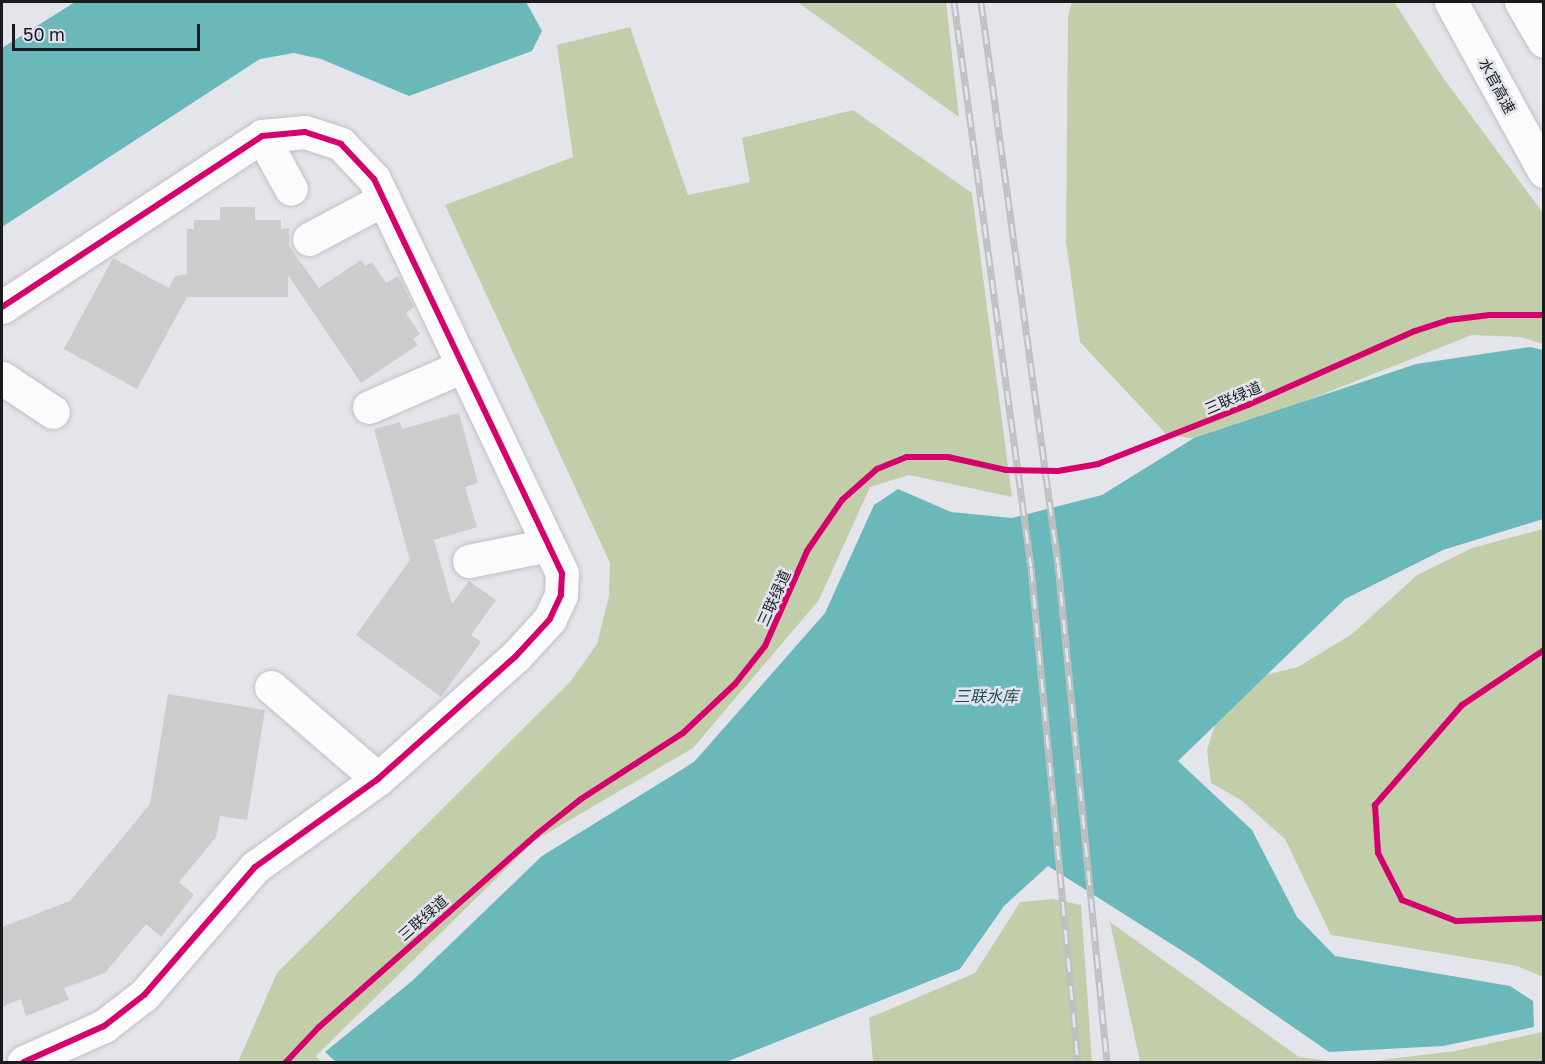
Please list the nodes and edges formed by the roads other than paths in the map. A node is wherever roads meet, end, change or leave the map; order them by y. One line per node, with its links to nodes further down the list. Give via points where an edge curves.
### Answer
1 (1521, 2): 3 (main road)
2 (1453, 5): 5 (main road, 水官高速)
3 (1544, 41)
4 (262, 136): 6 (main road); 7 (main road, via 305,132 341,144 374,179); 9 (main road)
5 (1544, 171)
6 (291, 189)
7 (384, 199): 8 (main road); 10 (main road)
8 (309, 239)
9 (2, 307)
10 (463, 366): 12 (main road); 14 (main road)
11 (2, 378): 13 (main road)
12 (369, 407)
13 (53, 412)
14 (548, 545): 15 (main road); 17 (main road, via 562,574 561,595 550,619 516,656)
15 (469, 561)
16 (271, 687): 17 (main road)
17 (378, 779): 18 (main road, via 255,867 144,995 104,1026)
18 (24, 1062)

